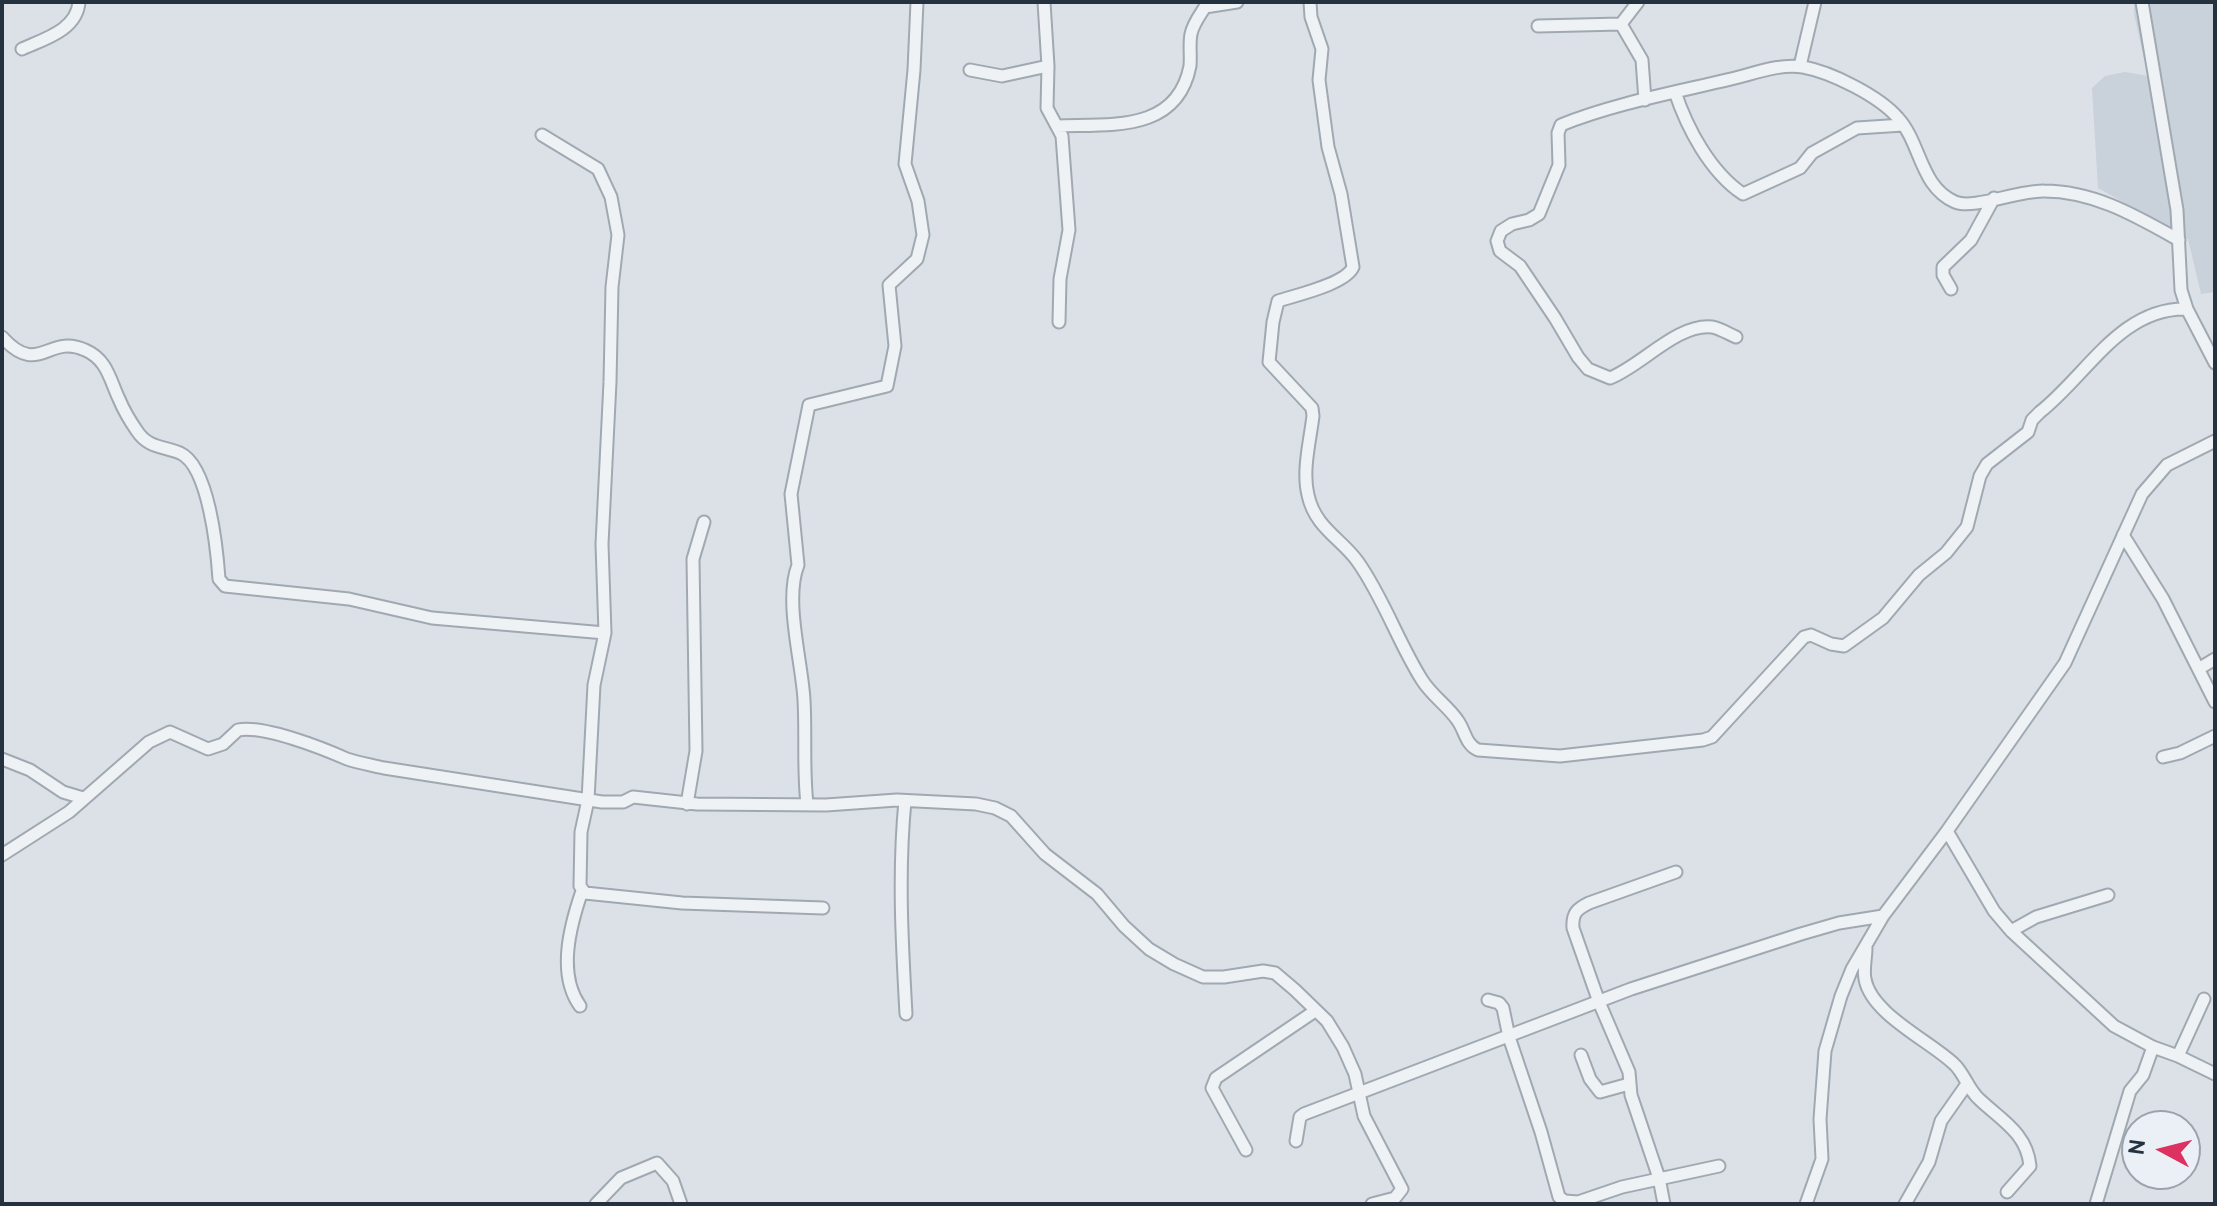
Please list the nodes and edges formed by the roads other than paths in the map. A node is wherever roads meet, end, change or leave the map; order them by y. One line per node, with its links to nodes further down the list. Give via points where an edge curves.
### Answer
1 (79, 2): 11 (street, via 77,15 67,26)
2 (917, 2): 42 (street, via 905,164 923,235 917,259 889,285 895,346 887,386 809,405 791,494)
3 (1044, 2): 12 (street)
4 (1237, 2): 18 (street, via 1205,7 1191,35 1182,89 1166,109 1152,118)
5 (1310, 2): 23 (street, via 1322,49 1319,80 1328,147 1353,267 1350,275 1278,301 1269,362 1312,408 1306,478 1314,509 1327,533 1357,560 1421,679 1478,750 1560,756 1712,737 1804,637 1844,646 1883,618 1967,527 1987,464 2028,432 2032,420 2127,327 2169,308)
6 (1638, 2): 9 (street)
7 (1815, 2): 13 (street)
8 (2142, 2): 21 (street)
9 (1621, 24): 10 (street); 16 (street, via 1642,60)
10 (1538, 26)
11 (22, 49)
12 (1048, 66): 14 (street, via 1002,76); 18 (street, via 1047,108)
13 (1800, 66): 15 (street); 17 (street, via 1874,98)
14 (970, 70)
15 (1675, 92): 16 (street); 17 (street, via 1692,133 1743,194 1800,168 1812,153 1857,128)
16 (1645, 100): 26 (street, via 1561,125 1559,165 1539,214 1501,231 1500,251 1520,266 1578,357 1599,375 1621,374 1664,343 1690,332 1711,327)
17 (1903, 125): 20 (street, via 1927,177 1946,197 1971,205)
18 (1057, 126): 24 (street, via 1069,230)
19 (542, 135): 31 (street, via 598,169 611,197 618,235 602,544)
20 (1994, 198): 21 (street, via 2043,191 2096,198); 22 (street, via 1971,240 1943,267)
21 (2179, 240): 23 (street, via 2178,271)
22 (1951, 289)
23 (2187, 309): 27 (street)
24 (1059, 322)
25 (2, 337): 31 (street, via 23,355 66,345 100,360 140,436 192,464 211,512 219,579 225,586 349,599 432,618)
26 (1736, 337)
27 (2215, 363)
28 (2215, 441): 30 (street, via 2167,465 2142,494)
29 (704, 522): 41 (street, via 693,559 696,751)
30 (2123, 535): 33 (street); 43 (street, via 2065,663)
31 (605, 633): 39 (street, via 594,685)
32 (2215, 659): 33 (street)
33 (2200, 668): 34 (street)
34 (2215, 702)
35 (2215, 736): 36 (street)
36 (2163, 757)
37 (2, 759): 38 (street)
38 (83, 798): 39 (street, via 165,733 174,732 208,749 244,729 328,748 384,768); 44 (street)
39 (588, 800): 41 (street, via 614,803 633,797); 46 (street, via 581,832)
40 (905, 801): 42 (street); 56 (street, via 976,804 1011,816 1149,949 1203,977 1275,973); 57 (street, via 901,938)
41 (687, 804): 42 (street)
42 (807, 804)
43 (1947, 831): 49 (street); 50 (street)
44 (2, 855)
45 (1676, 872): 54 (street, via 1576,910 1573,928)
46 (582, 891): 48 (street, via 682,903); 55 (street, via 570,937 568,973 570,992)
47 (2108, 895): 50 (street, via 2036,917)
48 (823, 908)
49 (1883, 916): 51 (street); 54 (street, via 1801,934)
50 (2011, 931): 59 (street, via 2114,1026)
51 (1867, 943): 64 (street, via 1865,979 1871,995 1899,1024 1957,1066); 76 (street, via 1841,996 1825,1051 1822,1159)
52 (2204, 999): 61 (street)
53 (1488, 1000): 58 (street, via 1503,1008)
54 (1599, 1002): 58 (street); 63 (street, via 1629,1072)
55 (580, 1006)
56 (1315, 1011): 65 (street, via 1334,1030); 67 (street, via 1216,1078 1212,1088)
57 (906, 1014)
58 (1509, 1037): 65 (street); 71 (street)
59 (2153, 1047): 61 (street); 78 (street, via 2143,1075 2130,1091)
60 (1581, 1055): 63 (street, via 1600,1092)
61 (2178, 1056): 62 (street)
62 (2215, 1074)
63 (1629, 1084): 69 (street)
64 (1967, 1084): 70 (street, via 2021,1136 2029,1151 2030,1166); 77 (street, via 1941,1121 1929,1162)
65 (1360, 1092): 66 (street, via 1300,1117); 74 (street, via 1364,1116 1402,1189 1395,1198)
66 (1296, 1141)
67 (1246, 1150)
68 (1719, 1166): 69 (street)
69 (1659, 1178): 71 (street); 75 (street)
70 (2007, 1192)
71 (1562, 1202)
72 (596, 1204): 73 (street, via 621,1178 657,1163 673,1181)
73 (681, 1204)
74 (1372, 1204)
75 (1664, 1204)
76 (1806, 1204)
77 (1905, 1204)
78 (2096, 1204)

